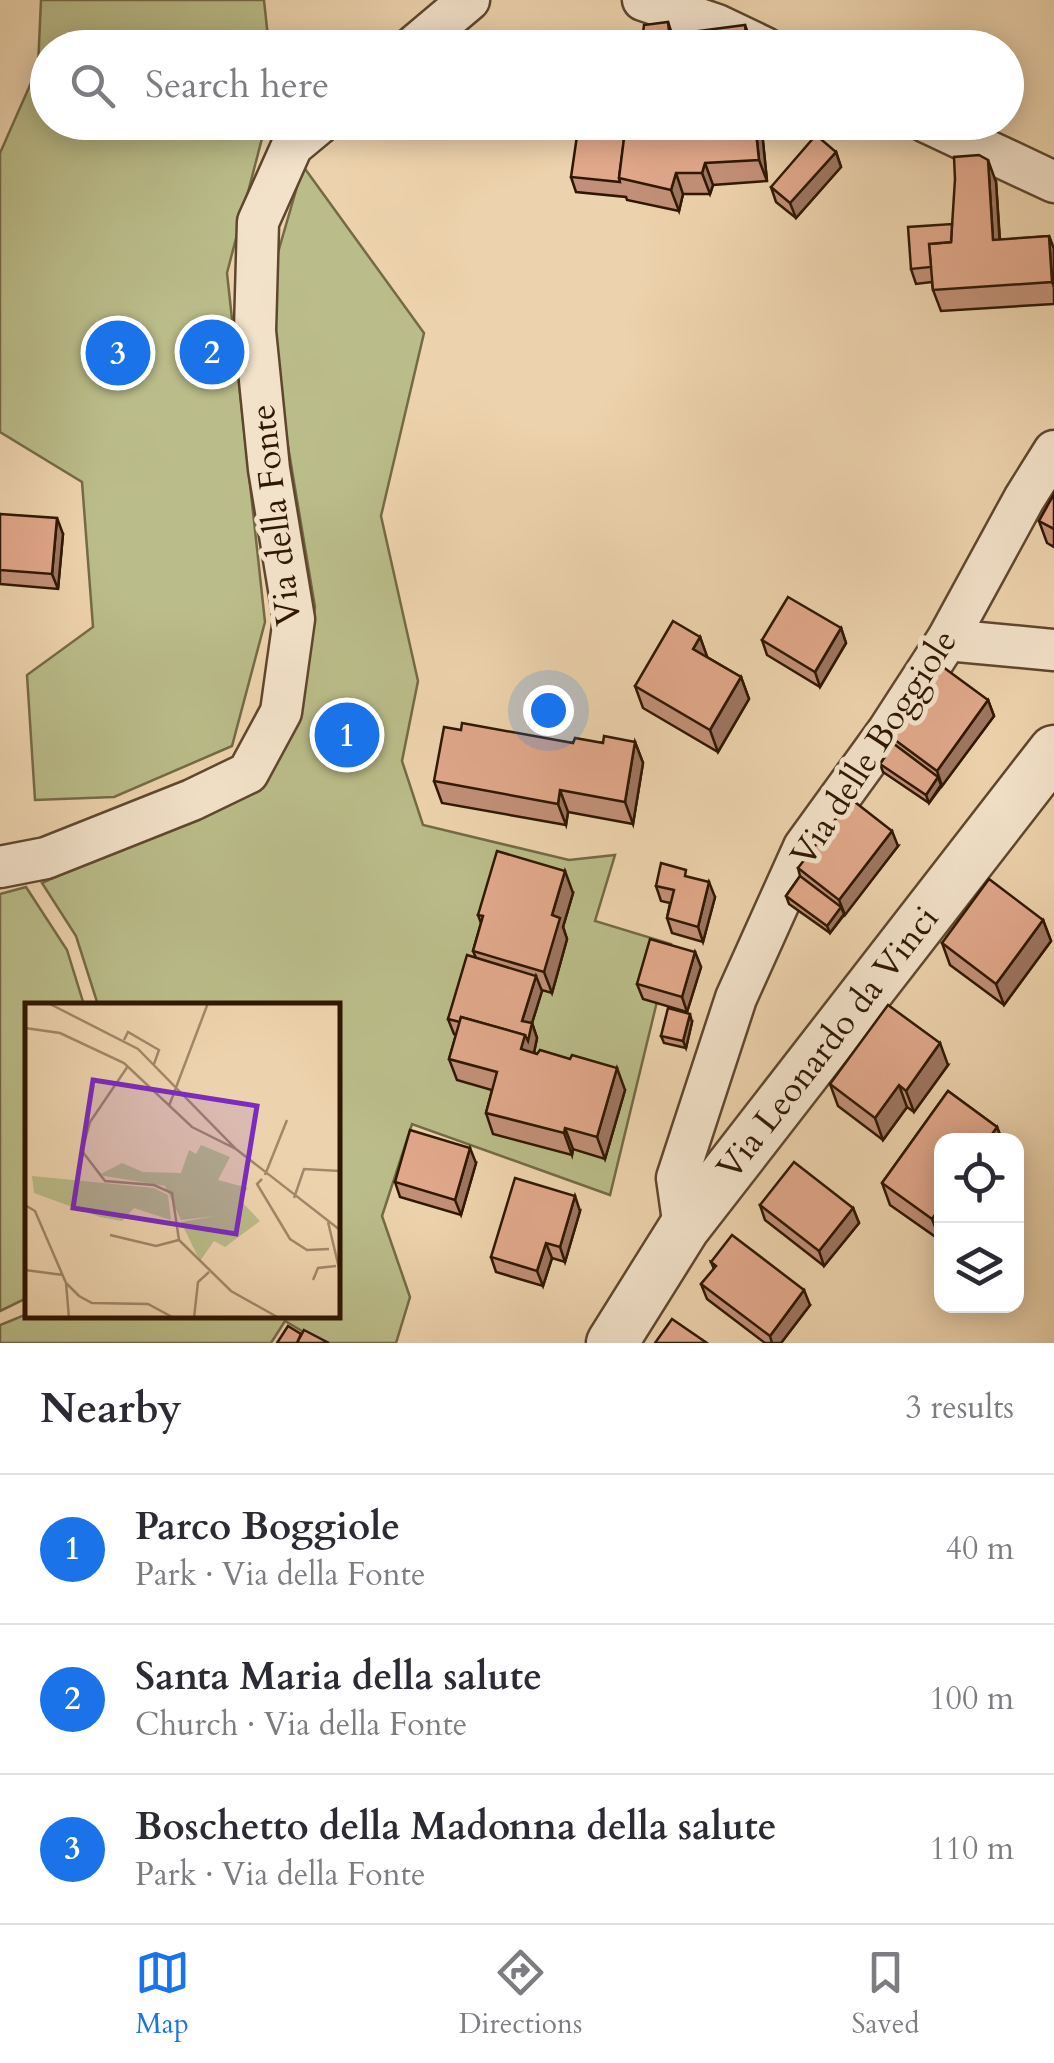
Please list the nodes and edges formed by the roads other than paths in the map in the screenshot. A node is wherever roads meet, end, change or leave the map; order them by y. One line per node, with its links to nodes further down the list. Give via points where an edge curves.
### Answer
1 (470, 0): 3 (street)
2 (643, 0): 4 (street)
3 (434, 30)
4 (728, 30)
5 (299, 140): 12 (street, Via della Fonte, via 258,222 255,331 294,619 282,712 248,773 46,858)
6 (964, 140): 7 (street)
7 (1054, 182)
8 (1054, 451): 9 (street, Via delle Boggiole)
9 (946, 640): 10 (street); 13 (street, Via delle Boggiole, via 804,847 736,998 677,1178)
10 (1054, 650)
11 (1054, 750): 13 (street, Via Leonardo da Vinci)
12 (0, 866)
13 (684, 1228): 14 (street, Via Leonardo da Vinci)
14 (612, 1343)

